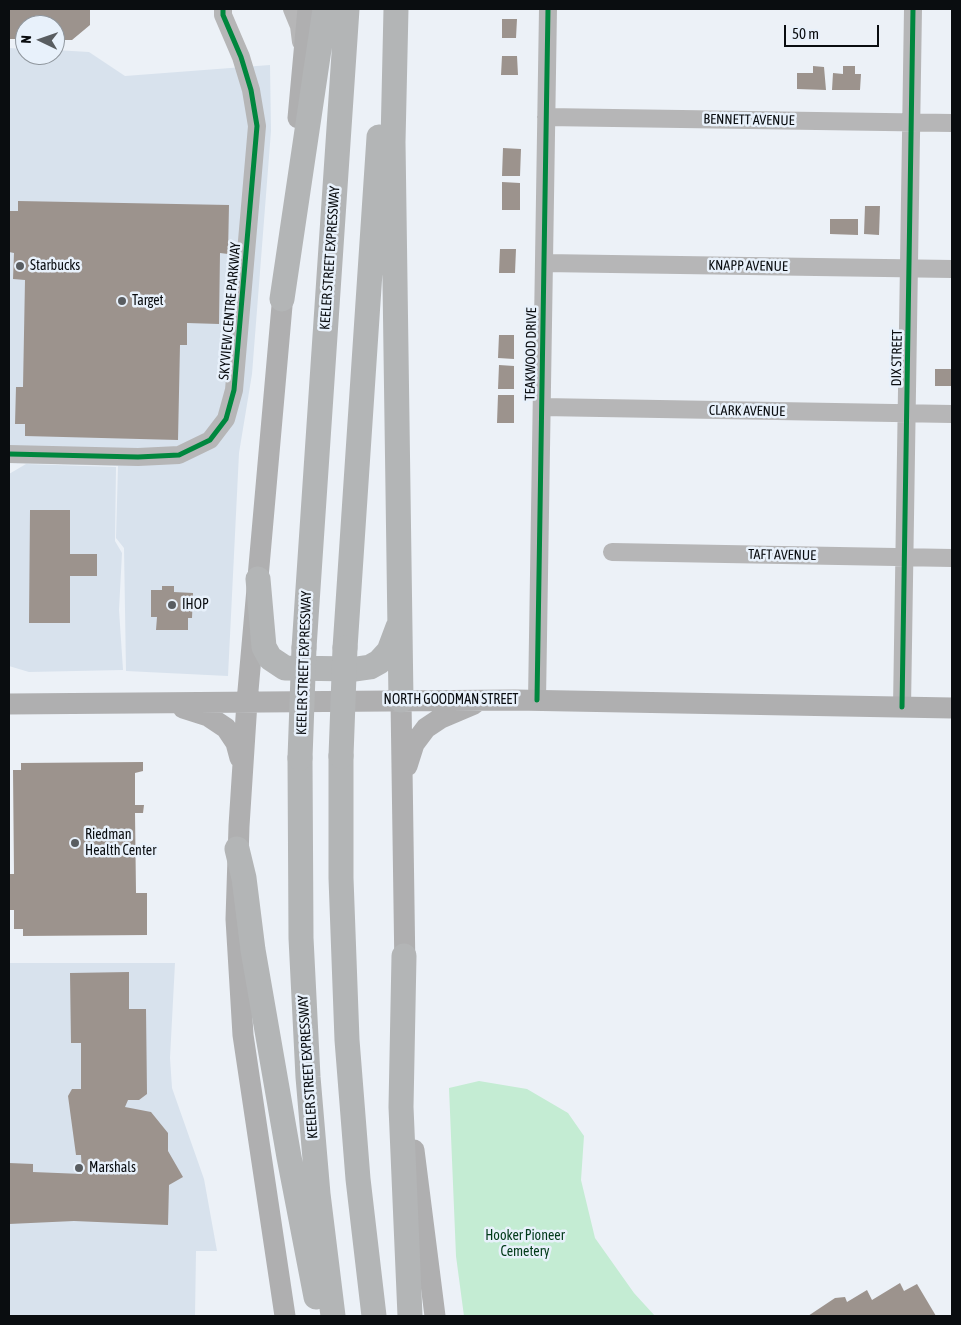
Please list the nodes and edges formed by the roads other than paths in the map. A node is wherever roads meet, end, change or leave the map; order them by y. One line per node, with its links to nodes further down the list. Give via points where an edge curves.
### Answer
1 (223, 9): 21 (street, SKYVIEW CENTRE PARKWAY, via 251,90 256,126 234,390 226,419 210,440 179,455)
2 (292, 9): 10 (street, via 299,26)
3 (308, 9): 10 (main road)
4 (325, 9): 17 (highway)
5 (347, 9): 41 (highway, KEELER STREET EXPRESSWAY, bridge, via 304,648 300,758 301,938 308,1070 318,1194)
6 (388, 9): 42 (highway, bridge, via 345,648 342,756 341,886 348,1063)
7 (396, 9): 26 (highway, via 393,142)
8 (548, 9): 11 (street, TEAKWOOD DRIVE)
9 (914, 9): 12 (street, DIX STREET)
10 (303, 56): 17 (main road)
11 (546, 117): 12 (street, BENNETT AVENUE); 14 (street, TEAKWOOD DRIVE)
12 (912, 123): 13 (street, BENNETT AVENUE); 15 (street, DIX STREET)
13 (952, 124)
14 (544, 263): 15 (street, KNAPP AVENUE); 18 (street, TEAKWOOD DRIVE)
15 (909, 268): 16 (street, KNAPP AVENUE); 19 (street, DIX STREET)
16 (952, 269)
17 (282, 299): 25 (main road)
18 (542, 407): 19 (street, CLARK AVENUE); 29 (street, TEAKWOOD DRIVE)
19 (907, 413): 20 (street, CLARK AVENUE); 23 (street, DIX STREET)
20 (952, 414)
21 (9, 454)
22 (612, 552): 23 (street, TAFT AVENUE)
23 (904, 558): 24 (street, TAFT AVENUE); 33 (street, DIX STREET)
24 (952, 558)
25 (258, 579): 26 (highway, via 264,647 273,661 289,669 356,669 375,665 392,646); 30 (main road)
26 (400, 612): 27 (highway)
27 (401, 700): 28 (main road, NORTH GOODMAN STREET); 30 (main road, NORTH GOODMAN STREET); 36 (main road)
28 (489, 700): 29 (main road, NORTH GOODMAN STREET); 36 (main road, via 449,714 423,732 412,749)
29 (537, 700): 33 (main road, NORTH GOODMAN STREET)
30 (247, 702): 31 (main road, NORTH GOODMAN STREET); 35 (main road)
31 (161, 703): 32 (main road, NORTH GOODMAN STREET); 35 (main road, via 201,714 226,728 236,743)
32 (9, 704)
33 (902, 707): 34 (main road, NORTH GOODMAN STREET)
34 (952, 708)
35 (242, 774): 37 (main road)
36 (402, 788): 38 (main road)
37 (237, 849): 39 (main road, via 236,942 243,1035); 40 (highway, via 287,1147)
38 (404, 956): 43 (highway, via 400,1107); 44 (main road, via 413,1142)
39 (285, 1316)
40 (320, 1316)
41 (333, 1316)
42 (374, 1316)
43 (410, 1316)
44 (435, 1316)

